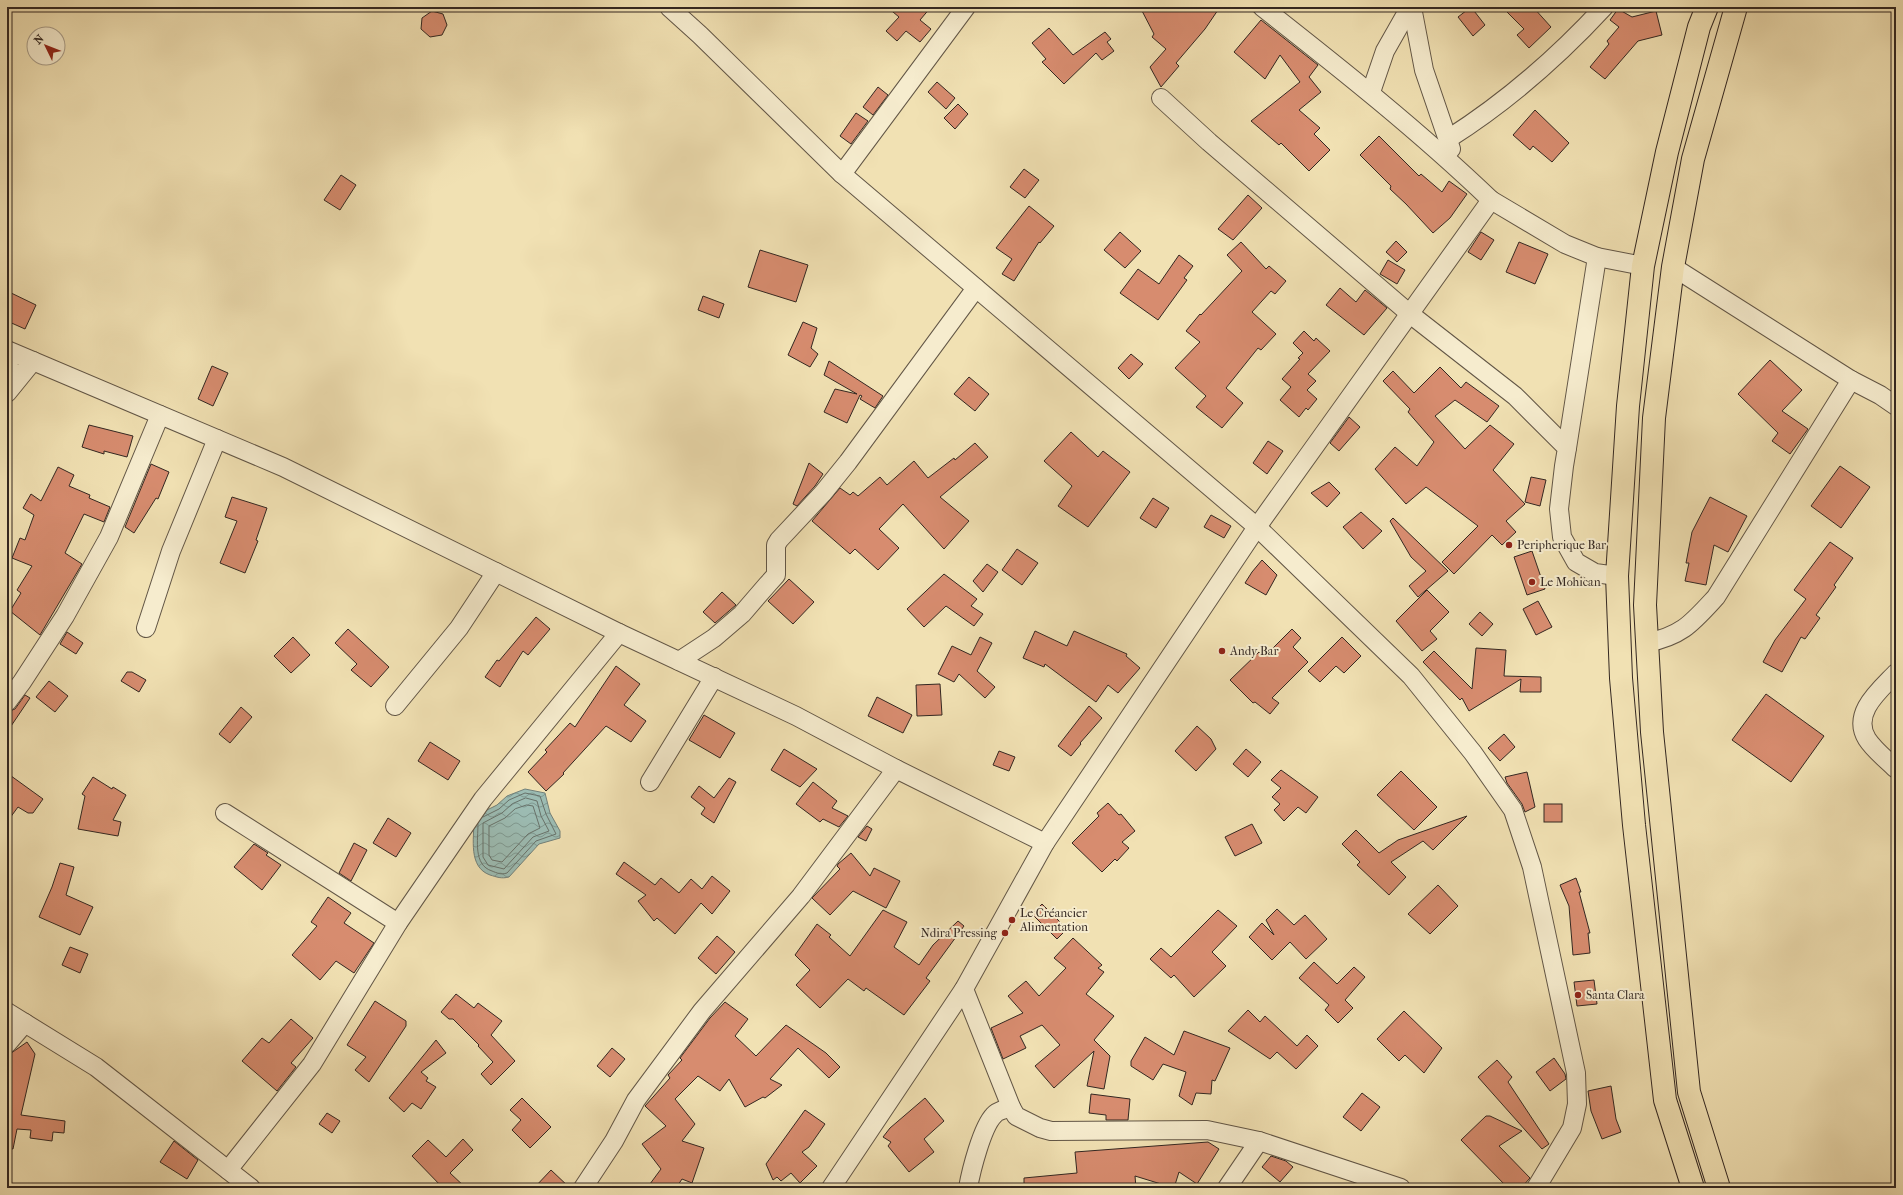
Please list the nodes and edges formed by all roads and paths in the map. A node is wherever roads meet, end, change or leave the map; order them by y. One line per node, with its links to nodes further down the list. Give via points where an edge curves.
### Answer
1 (669, 7): 12 (street)
2 (966, 7): 12 (street)
3 (1262, 7): 8 (street)
4 (1411, 7): 8 (street, via 1386,50); 10 (street, via 1424,70)
5 (1604, 7): 10 (street, via 1542,70 1485,116)
6 (1707, 7): 15 (main road, via 1699,27 1667,152)
7 (1736, 7): 16 (main road, via 1693,159)
8 (1371, 92): 11 (street)
9 (1161, 98): 18 (street)
10 (1448, 139): 11 (street)
11 (1457, 168): 13 (street)
12 (842, 174): 17 (street)
13 (1491, 200): 14 (street, via 1565,244); 18 (street)
14 (1597, 257): 15 (street); 27 (street)
15 (1643, 266): 30 (main road, via 1628,406)
16 (1673, 267): 22 (street); 33 (main road, via 1654,418 1645,605)
17 (976, 288): 28 (street); 34 (street, via 848,462 779,540 776,545 776,575 742,614 714,638)
18 (1410, 314): 27 (street, via 1515,396); 28 (street)
19 (7, 350): 21 (street)
20 (7, 357): 23 (street)
21 (33, 362): 23 (street); 25 (street)
22 (1851, 380): 24 (street); 33 (street, via 1716,597 1679,633)
23 (10, 389)
24 (1896, 406)
25 (160, 415): 26 (street); 37 (street, via 109,537 65,616)
26 (216, 439): 29 (street, via 283,467); 31 (street, via 171,551)
27 (1567, 448): 30 (street, via 1559,509 1562,537 1576,562 1595,573)
28 (1257, 527): 43 (street); 58 (street, via 1411,676 1474,752 1513,810 1532,866 1576,1074 1577,1104 1572,1128)
29 (496, 572): 32 (street); 38 (street, via 459,628)
30 (1617, 576): 59 (main road, via 1634,825 1666,1100)
31 (146, 628)
32 (619, 633): 34 (street); 44 (street, via 483,799)
33 (1646, 643): 60 (main road, via 1652,732 1689,1092)
34 (679, 661): 36 (street)
35 (1896, 673): 40 (street, via 1874,696 1864,711 1862,723 1867,739)
36 (714, 677): 39 (street, via 796,716); 41 (street)
37 (7, 702)
38 (395, 706)
39 (896, 769): 43 (street); 53 (street, via 801,896 702,1012 636,1100 614,1141)
40 (1896, 769)
41 (650, 782)
42 (224, 813): 44 (street)
43 (1046, 843): 45 (street)
44 (398, 923): 51 (street, via 312,1064)
45 (964, 989): 49 (street); 54 (street)
46 (7, 1012): 47 (street)
47 (25, 1023): 48 (street); 51 (street, via 96,1067)
48 (7, 1044)
49 (1010, 1107): 50 (street, via 1016,1116 1052,1131 1207,1130); 55 (street, via 994,1115 984,1133)
50 (1259, 1140): 56 (street); 57 (street)
51 (228, 1170): 52 (street)
52 (251, 1188)
53 (583, 1188)
54 (830, 1188)
55 (968, 1188)
56 (1227, 1188)
57 (1401, 1188)
58 (1536, 1188)
59 (1693, 1188)
60 (1719, 1188)

